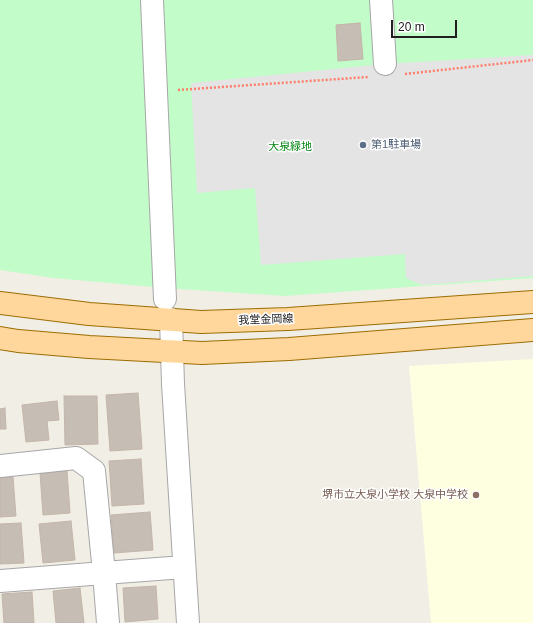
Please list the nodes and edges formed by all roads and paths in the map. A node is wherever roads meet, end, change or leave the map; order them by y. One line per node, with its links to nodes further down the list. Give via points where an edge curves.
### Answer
1 (152, 0): 5 (street)
2 (381, 0): 4 (street)
3 (533, 60): 4 (path)
4 (387, 72): 5 (path)
5 (155, 91): 6 (street)
6 (165, 299)
7 (533, 302): 9 (main road, 我堂金岡線, via 288,319 201,322)
8 (0, 303): 9 (main road, 我堂金岡線, via 89,314)
9 (171, 319): 12 (street)
10 (533, 330): 12 (main road, via 289,349)
11 (0, 338): 12 (main road)
12 (173, 352): 14 (street)
13 (0, 466): 15 (street, via 76,458 94,471)
14 (184, 566): 15 (street); 18 (street)
15 (104, 573): 16 (street); 17 (street)
16 (0, 581)
17 (108, 623)
18 (188, 623)

